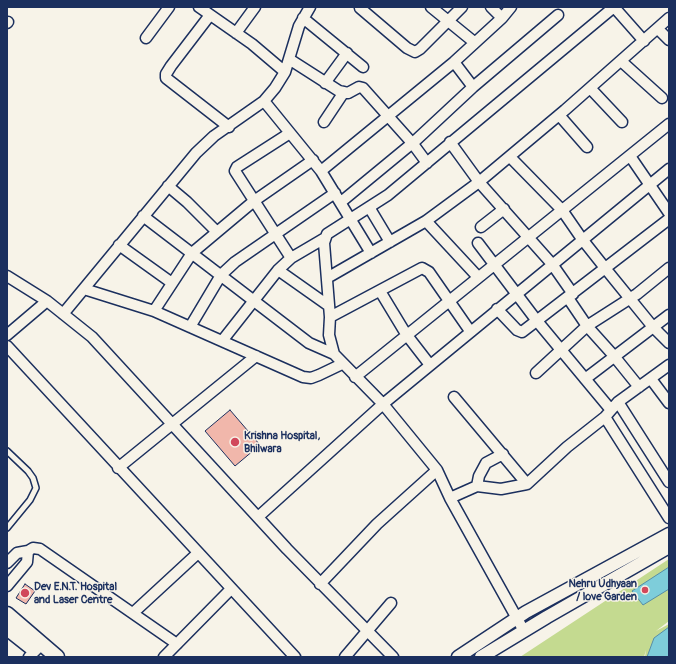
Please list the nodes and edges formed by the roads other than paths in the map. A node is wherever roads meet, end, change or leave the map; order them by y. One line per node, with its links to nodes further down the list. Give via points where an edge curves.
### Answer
1 (169, 7): 18 (street)
2 (255, 7): 17 (street)
3 (309, 7): 12 (street)
4 (431, 7): 15 (street)
5 (462, 7): 15 (street)
6 (491, 7): 13 (street)
7 (511, 7): 13 (street)
8 (614, 7): 21 (street); 41 (street)
9 (360, 8): 15 (street, via 415,52)
10 (206, 10): 17 (street); 39 (street, via 166,74 166,78)
11 (558, 15): 29 (street)
12 (303, 18): 22 (street); 23 (street)
13 (502, 18): 20 (street)
14 (669, 18): 16 (street)
15 (448, 20): 20 (street)
16 (658, 29): 19 (street); 21 (street)
17 (236, 33): 27 (street)
18 (146, 38)
19 (669, 40)
20 (474, 42): 25 (street)
21 (644, 42): 24 (street)
22 (347, 53): 26 (street); 28 (street)
23 (289, 59): 27 (street); 28 (street)
24 (621, 61): 30 (street); 32 (street)
25 (454, 62): 29 (street); 35 (street)
26 (364, 67)
27 (285, 72): 33 (street)
28 (325, 84): 31 (street)
29 (473, 87): 42 (street)
30 (590, 88): 34 (street); 37 (street)
31 (344, 92): 35 (street, via 348,93 358,87 363,88); 36 (street)
32 (662, 98)
33 (264, 101): 39 (street); 40 (street)
34 (559, 115): 43 (street); 45 (street)
35 (389, 117): 42 (street); 49 (street)
36 (324, 122)
37 (622, 122)
38 (669, 124): 44 (street)
39 (229, 127): 52 (street, via 196,152)
40 (290, 132): 46 (street); 54 (street, via 236,169 236,176)
41 (450, 142): 47 (street); 50 (street)
42 (412, 144): 47 (street); 55 (street)
43 (587, 147)
44 (630, 156): 51 (street); 58 (street)
45 (510, 157): 50 (street); 58 (street)
46 (313, 160): 49 (street); 54 (street)
47 (427, 163): 56 (street)
48 (669, 169): 51 (street)
49 (321, 171): 53 (street)
50 (479, 182): 57 (street); 63 (street)
51 (648, 185): 59 (street); 69 (street)
52 (168, 186): 60 (street); 65 (street)
53 (336, 193): 55 (street); 66 (street)
54 (254, 201): 65 (street); 66 (street)
55 (341, 202): 61 (street)
56 (369, 207): 61 (street); 70 (street)
57 (504, 209): 64 (street); 67 (street)
58 (562, 210): 67 (street); 69 (street)
59 (669, 213)
60 (143, 216): 72 (street); 73 (street)
61 (351, 218): 68 (street, via 329,232); 74 (street)
62 (669, 219): 78 (street)
63 (426, 221): 70 (street); 83 (street)
64 (480, 228)
65 (218, 232): 73 (street)
66 (275, 233): 75 (street); 81 (street, via 244,254)
67 (528, 237): 76 (street); 77 (street)
68 (325, 238): 75 (street); 84 (street)
69 (582, 239): 77 (street); 78 (street)
70 (390, 242): 74 (street)
71 (478, 243): 76 (street)
72 (119, 245): 85 (street); 86 (street)
73 (192, 253): 81 (street); 85 (street)
74 (371, 253): 84 (street)
75 (291, 258): 80 (street)
76 (494, 264): 83 (street); 88 (street)
77 (552, 264): 88 (street); 89 (street)
78 (605, 268): 89 (street); 90 (street)
79 (669, 268): 90 (street)
80 (278, 270): 91 (street); 94 (street)
81 (221, 275): 91 (street); 102 (street)
82 (7, 276): 92 (street)
83 (478, 277): 93 (street)
84 (327, 278): 94 (street)
85 (172, 283): 96 (street)
86 (84, 289): 96 (street); 97 (street)
87 (380, 291): 93 (street, via 422,268 429,272); 99 (street); 105 (street)
88 (516, 293): 95 (street); 100 (street)
89 (570, 296): 100 (street); 101 (street)
90 (629, 299): 101 (street); 103 (street)
91 (253, 300): 107 (street); 111 (street, via 309,343)
92 (47, 301): 97 (street); 106 (street)
93 (448, 301): 104 (street); 105 (street)
94 (329, 306): 99 (street)
95 (497, 309): 100 (street, via 520,332); 104 (street)
96 (154, 311): 102 (street)
97 (63, 314): 126 (street, via 92,337)
98 (669, 315): 103 (street)
99 (330, 317): 111 (street, via 328,336)
100 (537, 321): 110 (street)
101 (587, 326): 110 (street); 113 (street)
102 (190, 327): 107 (street)
103 (653, 327): 108 (street); 113 (street)
104 (470, 331): 115 (street)
105 (406, 334): 115 (street); 118 (street)
106 (7, 335)
107 (222, 341): 112 (street)
108 (669, 343)
109 (7, 346): 129 (street)
110 (561, 350): 117 (street); 120 (street)
111 (334, 354): 114 (street)
112 (256, 356): 114 (street, via 303,377 311,378); 126 (street)
113 (614, 356): 120 (street); 121 (street)
114 (342, 364): 118 (street)
115 (430, 365): 124 (street)
116 (669, 365): 119 (street)
117 (536, 373)
118 (355, 377): 124 (street)
119 (651, 378): 121 (street); 123 (street)
120 (585, 379): 125 (street)
121 (639, 387): 125 (street)
122 (454, 397): 128 (street)
123 (669, 403)
124 (383, 404): 130 (street); 135 (street)
125 (611, 410): 131 (street); 132 (street); 136 (street)
126 (173, 424): 129 (street); 135 (street)
127 (7, 450): 137 (lane, via 34,478 36,488 30,500)
128 (503, 454): 132 (street); 133 (street, via 486,463)
129 (118, 468): 141 (street)
130 (437, 470): 134 (street); 143 (street, via 378,524)
131 (669, 482)
132 (527, 484): 133 (street, via 501,489)
133 (477, 486): 134 (street)
134 (450, 498): 149 (street)
135 (258, 517): 143 (street)
136 (669, 518)
137 (7, 528)
138 (669, 534): 149 (street)
139 (669, 547): 152 (street)
140 (28, 551): 142 (street, via 17,553); 144 (street, via 27,562); 147 (street, via 33,548 40,549)
141 (198, 553): 145 (street); 147 (street)
142 (7, 563)
143 (320, 584): 151 (street)
144 (7, 586)
145 (231, 589): 153 (street); 157 (street)
146 (392, 603): 151 (street)
147 (132, 613): 153 (street)
148 (7, 614): 154 (main road)
149 (518, 617): 152 (street); 160 (street)
150 (7, 628): 154 (main road)
151 (366, 631): 158 (street); 159 (street)
152 (524, 631): 161 (street)
153 (177, 644): 156 (street)
154 (38, 652): 155 (main road)
155 (57, 657)
156 (164, 657)
157 (295, 657)
158 (345, 657)
159 (394, 657)
160 (458, 657)
161 (481, 657)

